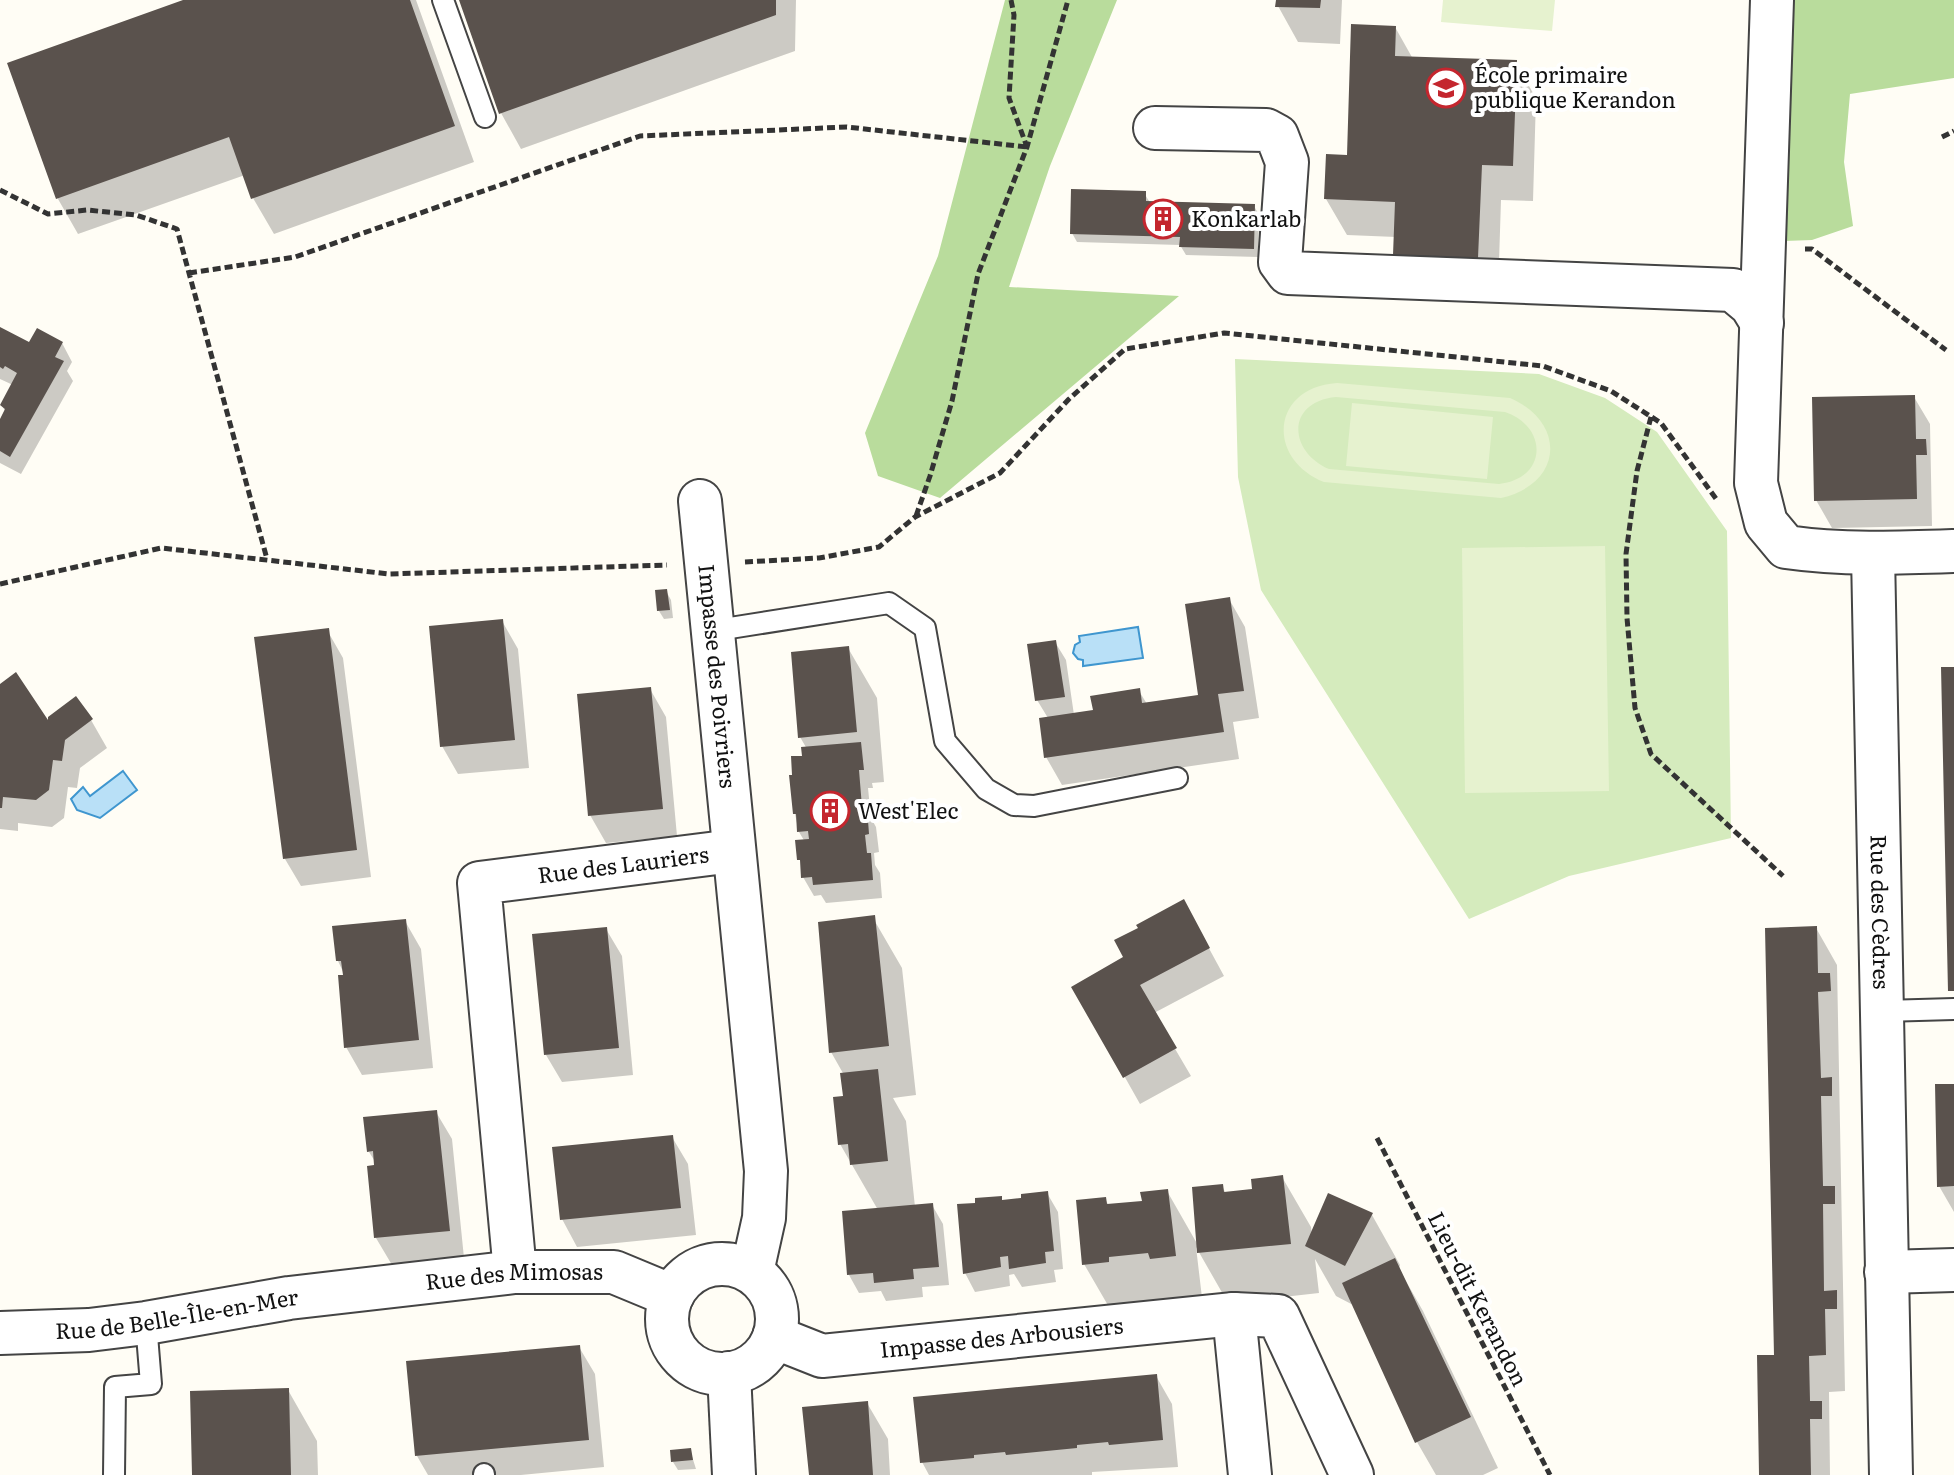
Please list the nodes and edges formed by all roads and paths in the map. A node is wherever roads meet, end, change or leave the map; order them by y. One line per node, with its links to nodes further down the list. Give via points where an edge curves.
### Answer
1 (443, 0): 5 (lane)
2 (1011, 0): 9 (path, via 1009,98)
3 (1068, 0): 9 (path)
4 (1772, 0): 11 (street)
5 (485, 117)
6 (1155, 128): 13 (street, via 1266,130 1277,136 1287,162 1280,262 1288,273 1733,290)
7 (1954, 131): 8 (path)
8 (1942, 137)
9 (1027, 147): 12 (path, via 847,127 640,136 295,257); 17 (path, via 978,274 952,401)
10 (0, 190): 12 (path, via 48,214 87,210 136,215 177,229)
11 (1764, 250): 13 (street); 14 (path, via 1812,249)
12 (189, 273): 21 (path)
13 (1762, 323): 18 (street, via 1756,483)
14 (1946, 350)
15 (1651, 417): 17 (path, via 1611,391 1543,366 1224,333 1125,349 1000,473); 18 (path, via 1661,423 1726,512); 27 (path, via 1637,471 1626,554 1635,708 1651,754)
16 (700, 501): 22 (street, Impasse des Poivriers)
17 (915, 517): 22 (path, via 879,547 819,558)
18 (1766, 523): 20 (street, via 1786,547)
19 (1954, 551): 20 (street)
20 (1873, 554): 29 (street, Rue des Cèdres)
21 (267, 559): 22 (path, via 389,574); 23 (path, via 161,548)
22 (706, 564): 24 (street, Impasse des Poivriers)
23 (0, 584)
24 (711, 631): 25 (lane, via 889,603 925,628 945,741 986,789 1014,805 1034,806); 26 (street, Impasse des Poivriers)
25 (1177, 778)
26 (733, 851): 32 (street, Rue des Lauriers, via 479,883); 33 (street, Rue des Lauriers, via 766,1171 764,1218)
27 (1783, 876)
28 (1954, 1009): 29 (lane)
29 (1883, 1011): 34 (street, Rue des Cèdres)
30 (1377, 1138): 46 (path, Lieu-dit Kerandon)
31 (1954, 1270): 34 (street)
32 (515, 1272): 35 (street, Rue des Mimosas); 36 (street, Rue des Mimosas, via 614,1272)
33 (752, 1272): 36 (street, via 734,1265 698,1269); 40 (street, via 774,1301)
34 (1886, 1272): 47 (street, Rue des Cèdres)
35 (353, 1291): 38 (street, Rue de Belle-Île-en-Mer)
36 (672, 1296): 41 (street, via 667,1312 673,1345 697,1368)
37 (1234, 1314): 40 (street, Impasse des Arbousiers, via 822,1356); 44 (street); 45 (street, Impasse des Arbousiers, via 1278,1316)
38 (146, 1323): 39 (street, Rue de Belle-Île-en-Mer); 42 (lane, via 151,1384 115,1387)
39 (0, 1333)
40 (774, 1337): 41 (street, via 757,1361)
41 (729, 1373): 43 (street)
42 (114, 1475)
43 (734, 1475)
44 (1250, 1475)
45 (1352, 1475)
46 (1550, 1475)
47 (1891, 1475)

